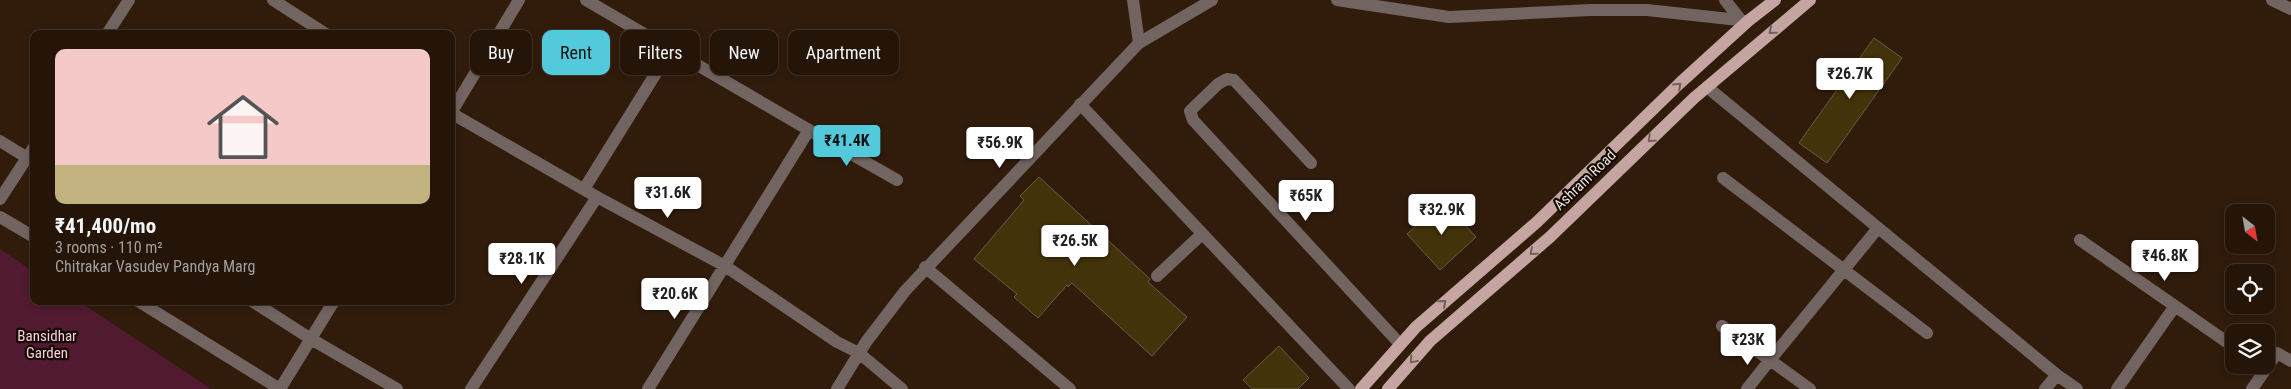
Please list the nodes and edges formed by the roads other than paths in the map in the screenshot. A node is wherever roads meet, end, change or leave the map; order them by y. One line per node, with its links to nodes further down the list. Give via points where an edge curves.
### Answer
1 (128, 0): 17 (street)
2 (273, 0): 16 (street)
3 (519, 0): 24 (street)
4 (586, 0): 18 (street)
5 (1133, 0): 19 (street)
6 (1212, 0): 19 (street)
7 (1337, 0): 12 (street, via 1448,17)
8 (1725, 0): 15 (street)
9 (1775, 0): 15 (main road, Ashram Road)
10 (1810, 0): 22 (main road, Ashram Road, one-way to 22)
11 (2272, 0): 14 (street)
12 (1591, 5): 13 (street)
13 (1647, 5): 15 (street)
14 (2291, 9)
15 (1744, 20): 53 (main road, Ashram Road, one-way to 15, via 1537,222)
16 (308, 29)
17 (109, 30)
18 (638, 30)
19 (1139, 42): 23 (street)
20 (700, 66): 26 (street)
21 (655, 75): 33 (street)
22 (1707, 87): 37 (street); 67 (main road, Ashram Road, one-way to 67, via 1550,237 1430,341)
23 (1080, 104): 38 (street); 42 (street)
24 (455, 106)
25 (455, 115): 33 (street)
26 (809, 130): 32 (street); 41 (street)
27 (0, 141): 28 (street)
28 (30, 155)
29 (30, 156): 35 (street)
30 (1311, 163): 53 (street, via 1234,80 1226,79 1218,84 1190,111 1193,120)
31 (1723, 178): 43 (street)
32 (898, 180)
33 (584, 190): 34 (street)
34 (597, 197): 41 (street); 60 (street)
35 (0, 199)
36 (0, 216): 39 (street)
37 (1878, 228): 43 (street); 57 (street)
38 (1202, 234): 44 (street); 65 (street)
39 (30, 235)
40 (2080, 240): 48 (street)
41 (725, 266): 54 (street, via 837,342); 61 (street)
42 (926, 267): 54 (street); 64 (street)
43 (1843, 271): 50 (street); 55 (street)
44 (1157, 276)
45 (144, 305): 58 (street)
46 (258, 305): 51 (street)
47 (332, 305): 51 (street)
48 (2175, 306): 52 (street); 72 (street)
49 (1722, 326): 55 (street)
50 (1927, 333)
51 (311, 339): 58 (street); 59 (street)
52 (2225, 341)
53 (1400, 344): 66 (main road, Ashram Road)
54 (859, 353): 62 (street); 63 (street)
55 (1770, 360): 68 (street); 69 (street)
56 (2291, 362): 73 (street, via 2277,354)
57 (2057, 375): 70 (street); 71 (street)
58 (280, 389)
59 (398, 389)
60 (471, 389)
61 (648, 389)
62 (837, 389)
63 (902, 389)
64 (1070, 389)
65 (1349, 389)
66 (1361, 389)
67 (1388, 389)
68 (1748, 389)
69 (1810, 389)
70 (2045, 389)
71 (2077, 389)
72 (2117, 389)
73 (2252, 389)

